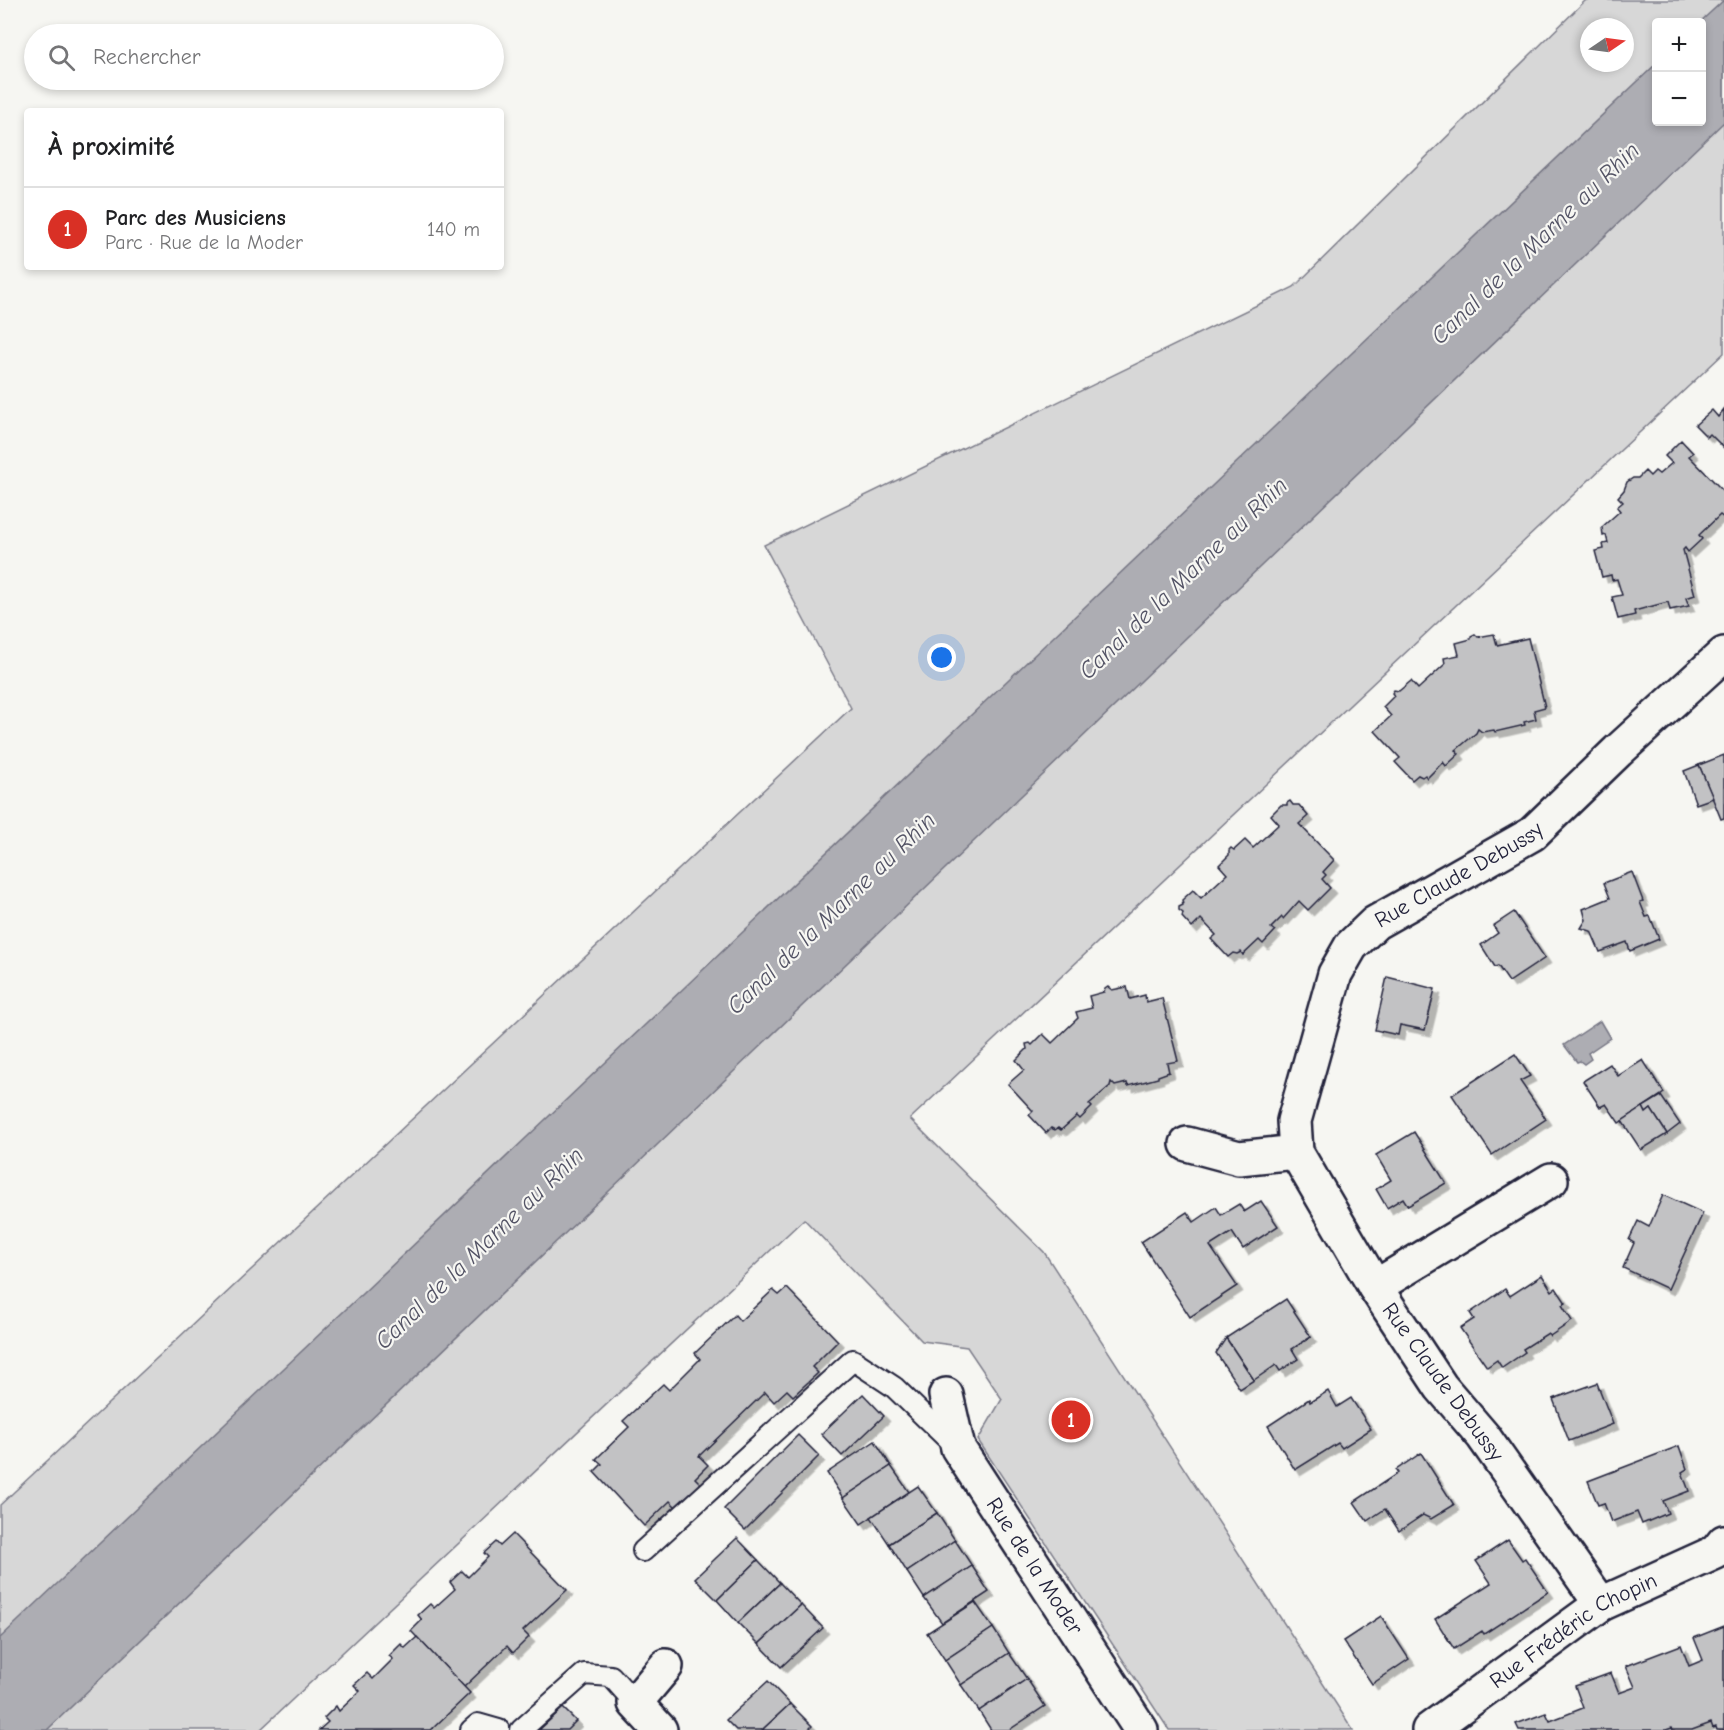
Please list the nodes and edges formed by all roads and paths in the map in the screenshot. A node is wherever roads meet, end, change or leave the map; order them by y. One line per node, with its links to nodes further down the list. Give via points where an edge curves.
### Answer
1 (1724, 654): 3 (street, Rue Claude Debussy, via 1532,834 1375,923 1351,946 1335,974 1294,1121)
2 (1187, 1143): 3 (street, via 1239,1158)
3 (1296, 1152): 5 (street, Rue Claude Debussy)
4 (1551, 1180): 5 (street)
5 (1375, 1287): 10 (street, Rue Claude Debussy, via 1441,1387 1483,1436)
6 (946, 1395): 7 (street, Rue de la Moder)
7 (957, 1448): 9 (lane, via 894,1387 853,1360); 17 (street, Rue de la Moder)
8 (1724, 1542): 10 (street, Rue Frédéric Chopin, via 1716,1552)
9 (643, 1551)
10 (1601, 1604): 18 (street, Rue Frédéric Chopin)
11 (666, 1666): 12 (street)
12 (635, 1703): 15 (lane, via 611,1676 584,1674); 16 (street)
13 (471, 1730): 14 (lane, via 478,1724)
14 (500, 1730)
15 (521, 1730)
16 (660, 1730)
17 (1141, 1730)
18 (1429, 1730)

